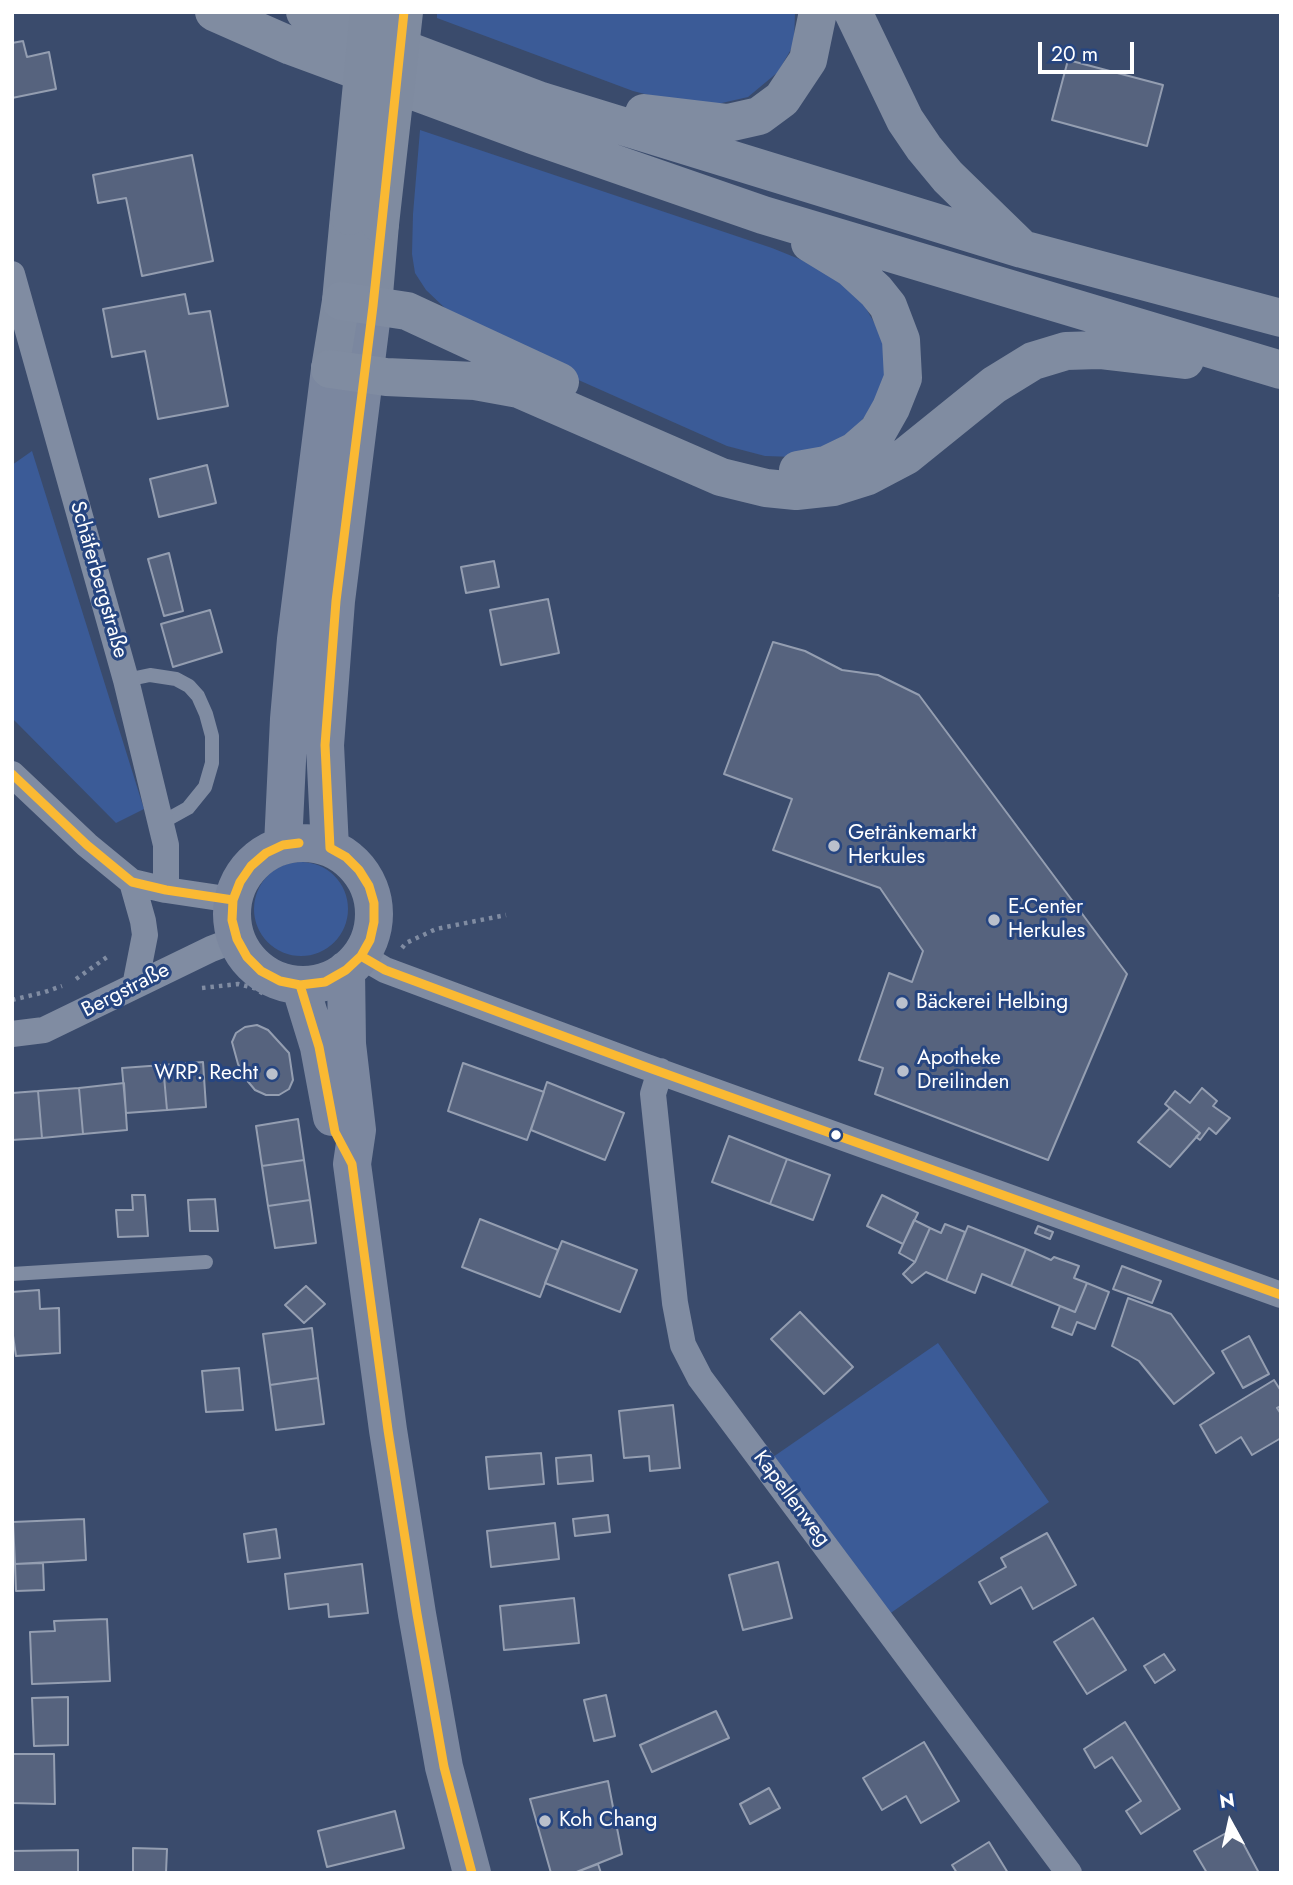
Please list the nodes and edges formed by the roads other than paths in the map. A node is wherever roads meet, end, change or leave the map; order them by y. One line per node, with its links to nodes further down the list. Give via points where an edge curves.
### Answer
1 (214, 12): 8 (highway, via 304,51)
2 (305, 12): 7 (highway)
3 (369, 12): 9 (main road, bridge)
4 (404, 12): 9 (main road, bridge)
5 (818, 12): 7 (highway, via 808,60 782,99 759,116 728,123)
6 (853, 12): 10 (highway, via 905,120 924,148)
7 (541, 100): 10 (highway)
8 (763, 215): 12 (highway, via 867,283 888,306 901,340 902,378 878,431 855,451 826,465 795,471 727,460 407,311); 14 (highway)
9 (365, 220): 12 (main road)
10 (1021, 249): 13 (highway)
11 (12, 274): 16 (street, Schäferbergstraße)
12 (357, 303): 15 (main road)
13 (1281, 318)
14 (1281, 370): 15 (highway, via 1099,350 1066,351 1033,362 994,385 906,456 868,476 833,487 796,491 721,477 519,389 475,381)
15 (347, 372): 19 (main road, via 296,639); 20 (main road, via 325,746)
16 (126, 680): 18 (street, Schäferbergstraße); 18 (lane, via 150,675 189,685 198,696 212,736 212,763 205,787 188,808)
17 (12, 774): 21 (street)
18 (161, 823): 22 (street, Schäferbergstraße)
19 (284, 845): 20 (main road); 23 (main road, via 251,866)
20 (330, 848): 25 (main road, via 359,870 374,903)
21 (132, 882): 22 (street); 27 (street, via 145,935)
22 (166, 890): 23 (street)
23 (233, 900): 24 (main road)
24 (237, 939): 26 (main road, via 261,971); 27 (street, Bergstraße)
25 (364, 966): 26 (main road, via 325,982); 29 (street); 30 (main road, via 348,1044 357,1130)
26 (300, 985): 30 (main road, via 319,1047 335,1132)
27 (135, 986): 28 (street, Bergstraße, via 44,1030)
28 (12, 1034)
29 (660, 1071): 33 (street); 35 (street, Kapellenweg, via 653,1094 683,1345 700,1378)
30 (352, 1164): 34 (main road, via 417,1614 444,1766)
31 (206, 1262): 32 (lane)
32 (12, 1275)
33 (1281, 1294)
34 (472, 1873)
35 (1069, 1873)

